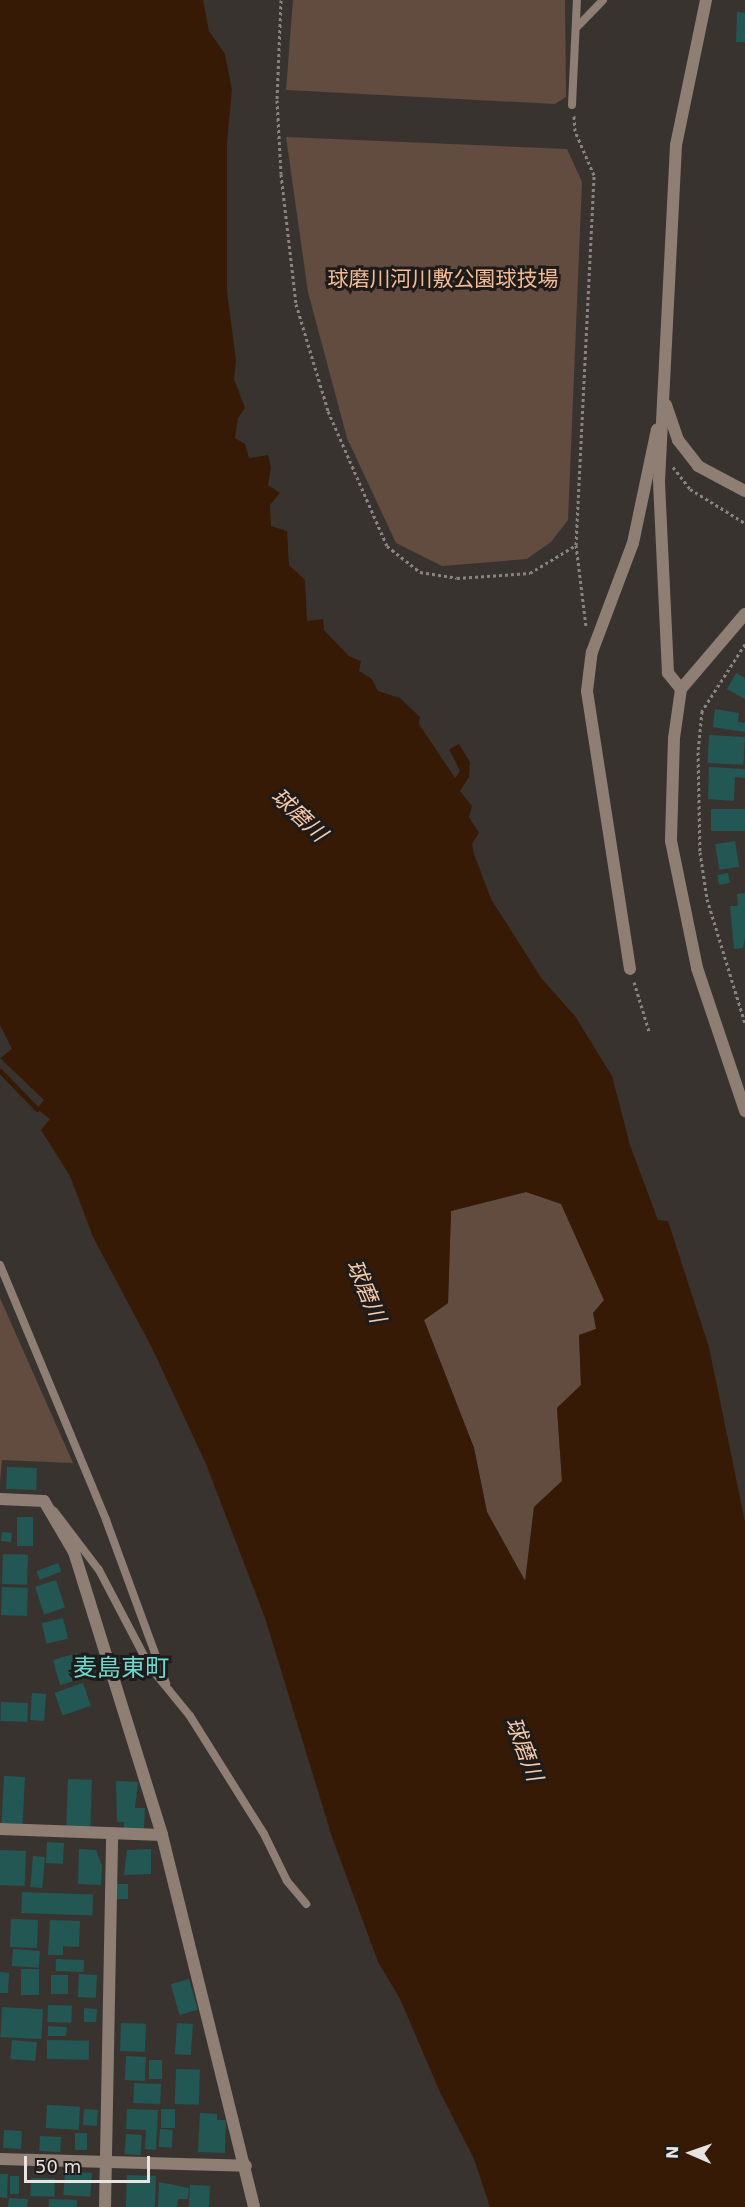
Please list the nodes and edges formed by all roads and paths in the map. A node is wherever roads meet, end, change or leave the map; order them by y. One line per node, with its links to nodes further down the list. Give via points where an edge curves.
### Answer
1 (281, 0): 11 (path, via 277,100 280,174 296,304 328,411 387,546 420,572 457,578 530,573)
2 (576, 0): 5 (lane)
3 (603, 0): 5 (lane)
4 (706, 0): 7 (street, via 676,145)
5 (578, 26): 6 (lane)
6 (572, 105): 11 (path, via 575,131 594,175)
7 (664, 401): 8 (street); 9 (street, via 678,440 698,466); 16 (street, via 633,543 592,652 587,691)
8 (661, 451): 10 (path, via 690,489); 15 (street, via 668,673)
9 (745, 491)
10 (745, 523)
11 (576, 545): 13 (path)
12 (745, 614): 15 (street)
13 (586, 633)
14 (745, 644): 17 (path, via 702,711 698,752 700,852 707,899)
15 (681, 689): 19 (street, via 674,738 672,841 679,896 697,968)
16 (630, 969): 18 (path)
17 (745, 1023)
18 (649, 1031)
19 (745, 1111)
20 (0, 1264): 23 (lane, via 106,1520)
21 (0, 1499): 22 (street, via 44,1501)
22 (51, 1508): 23 (lane, via 72,1529 99,1570 150,1667); 26 (street, via 74,1552)
23 (168, 1689): 27 (lane, via 190,1716 264,1834 287,1881)
24 (0, 1829): 25 (street)
25 (112, 1834): 26 (street); 29 (street)
26 (162, 1835): 30 (street)
27 (306, 1904)
28 (0, 2159): 29 (street)
29 (106, 2162): 30 (street); 31 (street)
30 (246, 2166): 32 (street)
31 (105, 2207)
32 (254, 2207)

